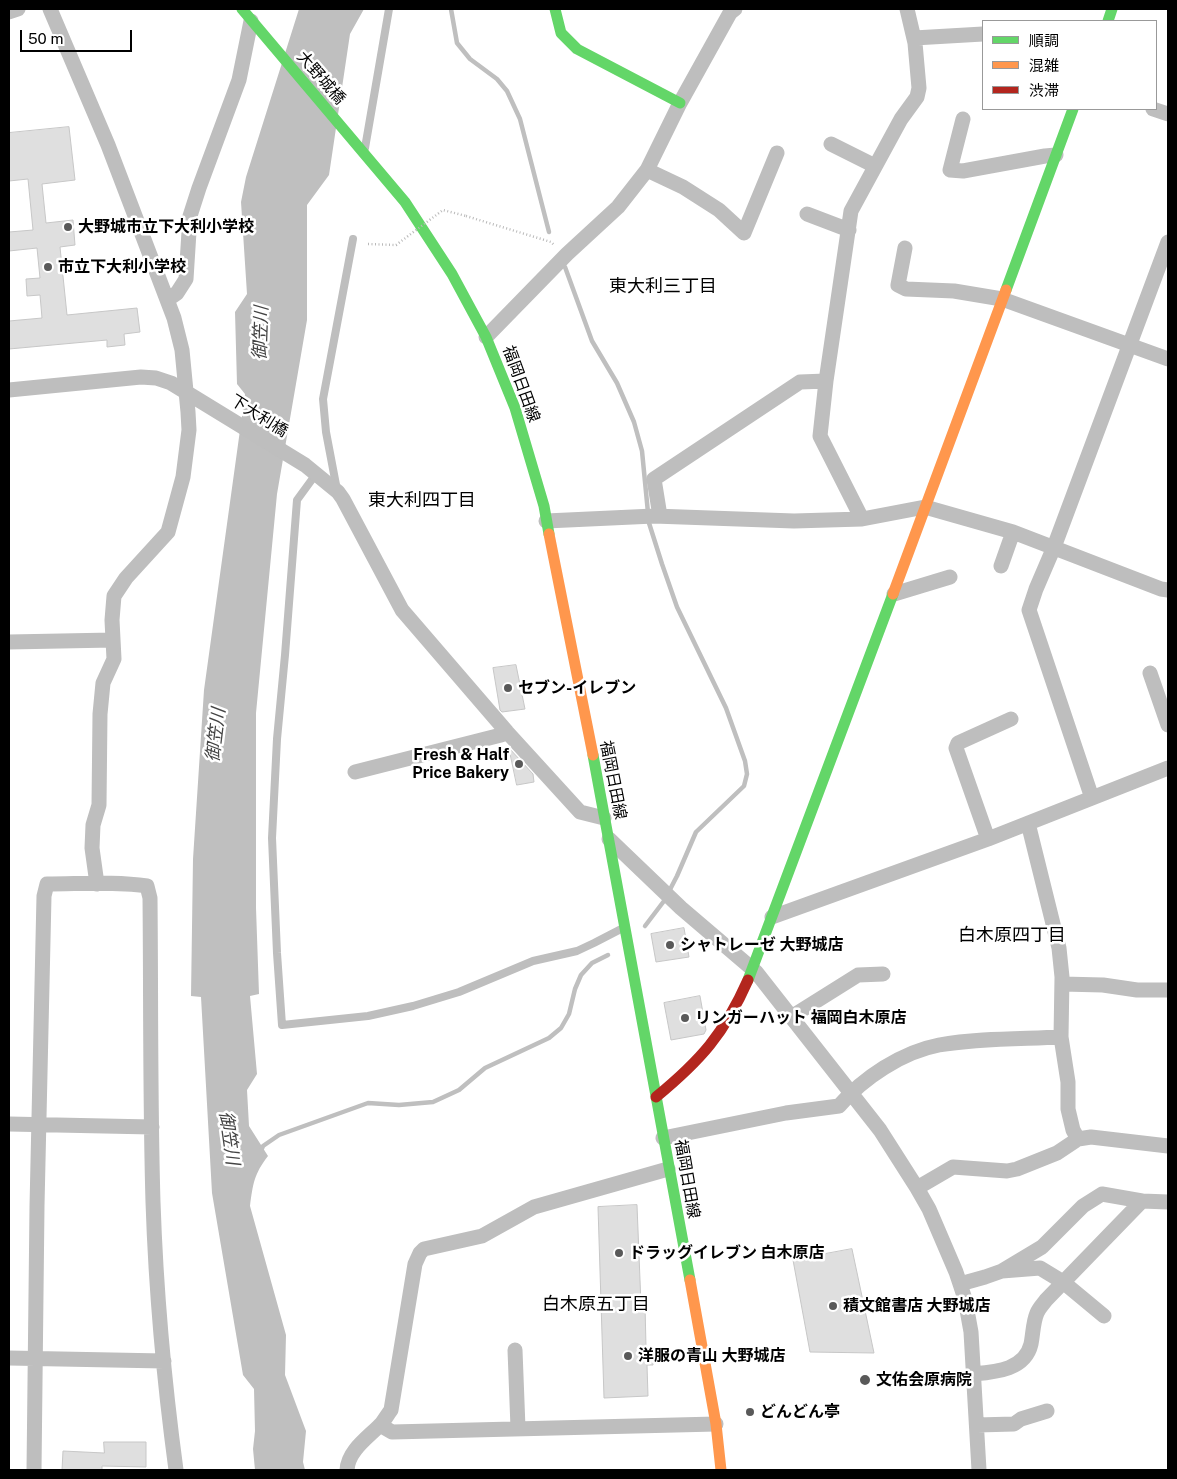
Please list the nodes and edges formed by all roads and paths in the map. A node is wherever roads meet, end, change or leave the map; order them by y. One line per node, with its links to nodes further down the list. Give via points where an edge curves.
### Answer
1 (18, 9): 7 (street)
2 (50, 9): 31 (street, via 108,145)
3 (389, 9): 18 (lane)
4 (555, 9): 11 (main road, via 561,33 577,49)
5 (735, 9): 11 (street)
6 (907, 9): 10 (street)
7 (9, 12)
8 (246, 15): 16 (main road, 大野城橋); 31 (street, via 239,80 190,216 186,279 177,293)
9 (982, 34): 10 (street)
10 (914, 38): 21 (street, via 917,97)
11 (680, 103): 22 (street)
12 (1073, 110): 20 (main road)
13 (1156, 110): 14 (street)
14 (1168, 114)
15 (963, 119): 20 (street, via 950,170 963,171)
16 (354, 142): 18 (main road, 福岡日田線)
17 (831, 144): 21 (street)
18 (364, 152): 32 (main road, 福岡日田線, via 405,202 452,274)
19 (777, 153): 22 (street, via 744,233 705,201)
20 (1056, 155): 30 (main road)
21 (875, 166): 24 (street, via 851,211)
22 (646, 170): 29 (street, via 618,206)
23 (807, 214): 24 (street)
24 (849, 230): 35 (street)
25 (353, 240): 39 (lane, via 324,399 326,432)
26 (1168, 242): 33 (street)
27 (368, 244): 29 (path, bridge, via 396,245 443,210 551,242)
28 (904, 248): 30 (street, via 898,285 906,289 954,291)
29 (567, 254): 32 (street)
30 (1002, 299): 33 (street); 40 (main road)
31 (167, 300): 37 (street, via 182,350)
32 (486, 337): 43 (main road, 福岡日田線, via 515,408)
33 (1130, 345): 34 (street); 45 (street)
34 (1168, 359)
35 (826, 381): 41 (street, via 800,382 654,480); 42 (street, via 820,436)
36 (9, 390): 37 (street, 下大利橋, via 141,377 171,383)
37 (190, 394): 38 (street, 下大利橋); 50 (street, via 183,477 168,532 114,596)
38 (310, 469): 39 (street, 下大利橋); 65 (lane, via 297,500 272,838 282,1025 368,1016 413,1006 459,992 533,961 577,951)
39 (338, 492): 55 (street, via 402,610)
40 (926, 507): 42 (street); 44 (street); 49 (main road)
41 (652, 516): 42 (street, via 794,521); 43 (street)
42 (862, 519)
43 (546, 521): 59 (main road, 福岡日田線)
44 (1014, 532): 45 (street); 46 (street)
45 (1054, 547): 48 (street); 58 (street, via 1029,610)
46 (1001, 566)
47 (950, 577): 49 (street)
48 (1168, 590)
49 (894, 594): 64 (main road)
50 (113, 640): 51 (street); 63 (street, via 114,659 103,683 100,714 99,805 92,840)
51 (9, 642)
52 (1150, 672): 54 (street)
53 (1011, 719): 62 (street, via 958,744 956,748)
54 (1168, 725)
55 (507, 732): 57 (street); 59 (street, via 580,812)
56 (1168, 768): 58 (street)
57 (355, 772)
58 (1092, 798): 60 (street)
59 (604, 818): 61 (main road, 福岡日田線)
60 (1028, 823): 62 (street); 68 (street, via 1059,948)
61 (609, 839): 65 (main road, 福岡日田線); 66 (street)
62 (988, 839): 64 (street)
63 (97, 884): 75 (street, via 47,884 44,896); 76 (street, via 147,886 150,898)
64 (772, 917): 66 (main road)
65 (625, 927): 73 (main road, 福岡日田線)
66 (753, 970): 70 (street); 73 (main road, via 715,1041)
67 (883, 974): 70 (street, via 858,975)
68 (1062, 984): 69 (street); 71 (street)
69 (1168, 990)
70 (791, 1017): 72 (street)
71 (1061, 1037): 72 (street, via 937,1045 890,1063); 78 (street, via 1068,1082 1068,1109)
72 (850, 1093): 77 (street, via 839,1106 786,1113); 81 (street, via 880,1130)
73 (656, 1097): 77 (main road, 福岡日田線)
74 (9, 1124): 75 (street)
75 (39, 1125): 76 (street); 90 (street)
76 (152, 1127): 91 (street, via 153,1203)
77 (663, 1138): 80 (main road, 福岡日田線)
78 (1078, 1140): 79 (street, via 1091,1137); 81 (street, via 1057,1153 1017,1169 953,1167)
79 (1168, 1146)
80 (668, 1169): 94 (main road, 福岡日田線); 95 (street, via 534,1207 482,1236 424,1249 415,1264 391,1410)
81 (917, 1188): 86 (street)
82 (1142, 1201): 83 (street); 84 (street, via 1102,1194 1083,1206 1042,1246); 85 (street)
83 (1168, 1202)
84 (1002, 1271): 85 (street, via 1040,1268); 86 (street)
85 (1063, 1282): 87 (street); 92 (street, via 1037,1313 1026,1356 1013,1367)
86 (960, 1284): 92 (street, via 971,1332)
87 (1104, 1316)
88 (515, 1350): 97 (street)
89 (9, 1358): 90 (street)
90 (36, 1359): 91 (street); 98 (street)
91 (164, 1361): 99 (street)
92 (973, 1374): 96 (street)
93 (1047, 1411): 96 (street, via 1014,1424)
94 (716, 1424): 97 (street); 101 (main road, 福岡日田線)
95 (380, 1425): 97 (street, via 392,1432); 100 (street, via 354,1451)
96 (977, 1425): 102 (street)
97 (518, 1428)
98 (34, 1470)
99 (176, 1470)
100 (347, 1470)
101 (721, 1470)
102 (979, 1470)

